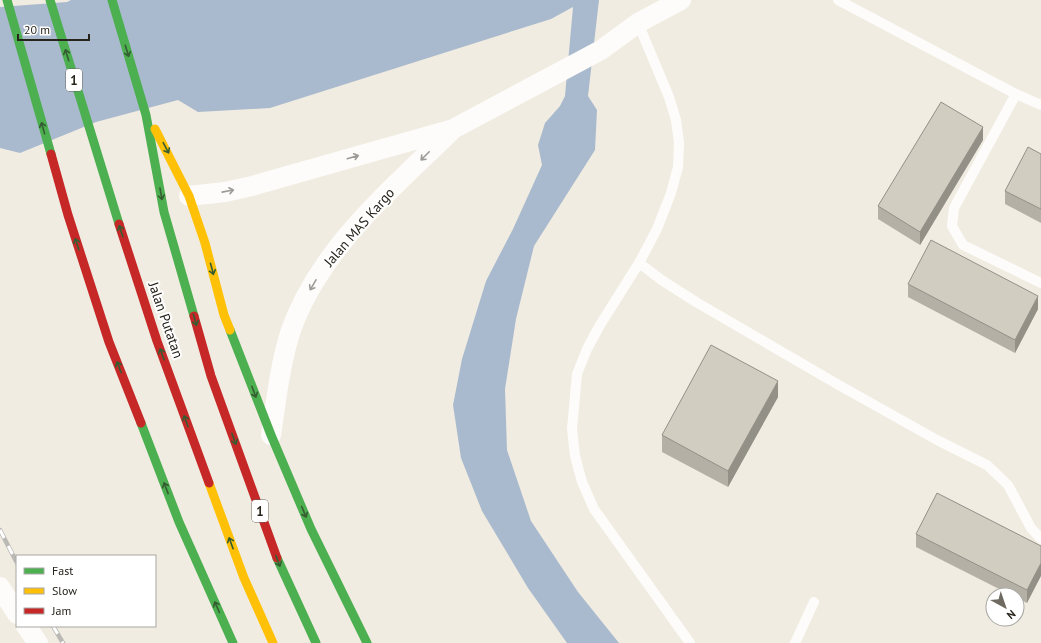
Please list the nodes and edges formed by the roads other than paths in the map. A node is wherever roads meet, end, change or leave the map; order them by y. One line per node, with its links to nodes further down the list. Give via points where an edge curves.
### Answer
1 (7, 0): 21 (highway, one-way to 1, via 179,522 109,342 53,166)
2 (50, 0): 22 (highway, Jalan Putatan / 1, one-way to 2, via 244,578 175,391 98,159)
3 (112, 0): 9 (highway, Jalan Putatan / 1, one-way to 9)
4 (681, 0): 6 (street, Jalan MAS Kargo)
5 (838, 0): 7 (lane)
6 (638, 24): 10 (street, Jalan MAS Kargo, via 600,50); 12 (lane, via 676,120 679,143 678,167 672,193)
7 (1016, 94): 8 (lane); 13 (lane, via 954,208 952,226 963,245)
8 (1041, 105)
9 (146, 115): 11 (highway, one-way to 11); 23 (highway, Jalan Putatan / 1, one-way to 23, via 164,212 211,376 279,565)
10 (453, 129): 11 (street, Jalan MAS Kargo, one-way to 10, via 252,186); 14 (street, Jalan MAS Kargo, one-way to 14, via 368,213 328,260 313,284 290,333 282,364)
11 (189, 196): 14 (highway, one-way to 14, via 206,243 224,315)
12 (639, 263): 15 (lane, via 696,302 837,384 987,466 1008,485 1031,528); 25 (lane, via 600,325 577,374 572,430 575,456 582,482 594,509)
13 (1041, 283)
14 (271, 435): 24 (highway, one-way to 24, via 311,529)
15 (1041, 540)
16 (0, 587): 18 (street)
17 (814, 602): 26 (lane)
18 (16, 612)
19 (27, 627): 20 (street)
20 (38, 643)
21 (233, 643)
22 (273, 643)
23 (316, 643)
24 (367, 643)
25 (690, 643)
26 (795, 643)

